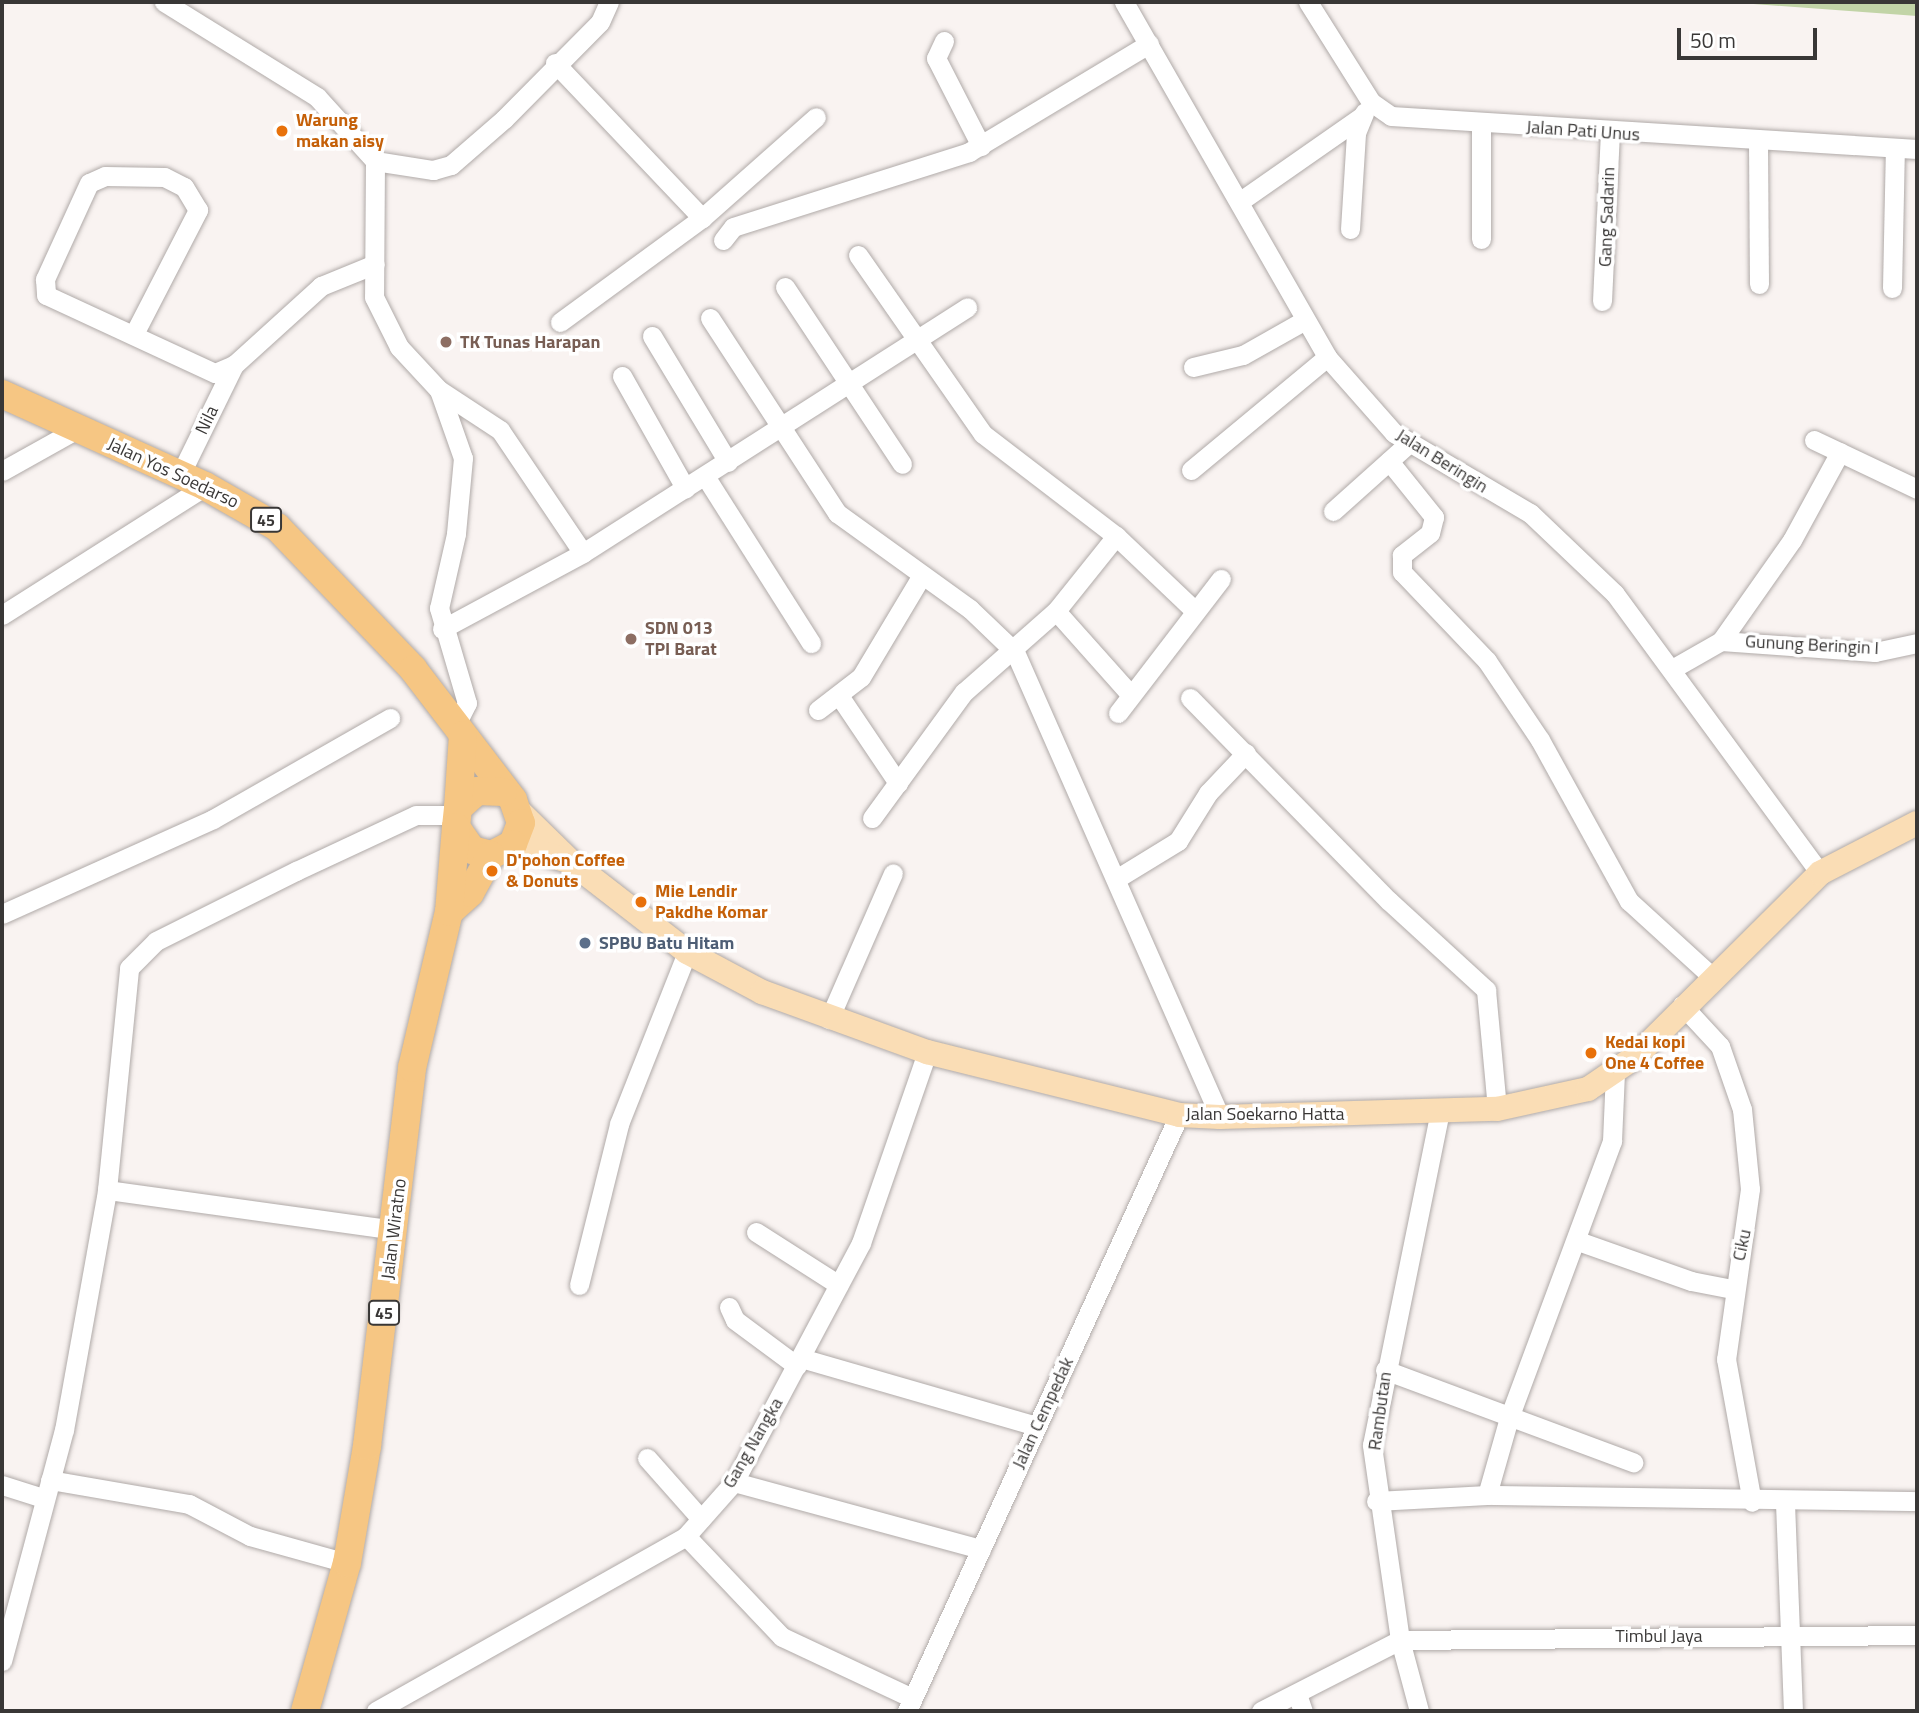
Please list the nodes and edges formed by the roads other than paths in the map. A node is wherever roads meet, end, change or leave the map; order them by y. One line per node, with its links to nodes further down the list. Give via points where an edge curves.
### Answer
1 (164, 2): 16 (street, via 317,97)
2 (609, 2): 7 (street, via 600,22)
3 (1125, 2): 6 (street, Jalan Beringin)
4 (1308, 2): 8 (street)
5 (944, 41): 13 (street, via 936,58)
6 (1149, 44): 13 (street); 17 (street, Jalan Beringin)
7 (555, 62): 16 (street, via 451,165 433,170); 18 (street)
8 (1366, 110): 10 (street, Jalan Pati Unus, via 1409,120); 17 (street); 19 (street)
9 (816, 117): 18 (street)
10 (1481, 124): 11 (street, Jalan Pati Unus); 20 (street)
11 (1610, 132): 12 (street, Jalan Pati Unus); 27 (street, Gang Sadarin)
12 (1758, 142): 14 (street, Jalan Pati Unus); 24 (street)
13 (981, 146): 21 (street, via 927,170 733,227)
14 (1895, 148): 15 (street, Jalan Pati Unus); 26 (street)
15 (1917, 149)
16 (375, 161): 23 (street)
17 (1239, 202): 30 (street, Jalan Beringin)
18 (702, 218): 31 (street)
19 (1350, 229)
20 (1481, 239)
21 (723, 240)
22 (858, 256): 34 (street)
23 (375, 264): 36 (street, via 321,286); 40 (street, via 374,297 384,320)
24 (1759, 284)
25 (785, 287): 39 (street)
26 (1892, 288)
27 (1602, 301)
28 (967, 307): 34 (street)
29 (709, 318): 43 (street)
30 (1305, 320): 35 (street, Jalan Beringin); 37 (street, via 1243,355)
31 (560, 322)
32 (134, 334): 32 (street, via 52,302 43,288 89,183 122,172 184,187 198,211); 36 (street, via 215,373)
33 (652, 336): 48 (street)
34 (917, 342): 39 (street); 57 (street, via 983,434)
35 (1327, 357): 45 (street, Jalan Beringin); 50 (street)
36 (234, 365): 53 (street, Nila)
37 (1193, 367)
38 (622, 376): 54 (street)
39 (851, 384): 43 (street); 49 (street)
40 (439, 390): 58 (street, via 500,430); 64 (street, via 463,458 456,534 439,608)
41 (2, 394): 42 (highway, Jalan Yos Soedarso / 45)
42 (79, 428): 51 (street); 53 (highway, Jalan Yos Soedarso / 45)
43 (779, 430): 48 (street); 59 (street, via 837,513)
44 (1814, 440): 46 (street)
45 (1409, 443): 47 (street); 69 (street, Jalan Beringin, via 1530,513 1615,594)
46 (1840, 452): 55 (street); 65 (street, via 1792,540)
47 (1389, 461): 56 (street); 91 (street, via 1434,517 1430,533 1402,555 1402,572 1486,661 1540,740 1629,901)
48 (728, 462): 52 (street)
49 (902, 464)
50 (1191, 470)
51 (2, 471)
52 (705, 476): 54 (street); 66 (street)
53 (192, 481): 63 (street); 76 (highway, Jalan Yos Soedarso / 45, via 258,514 297,546 347,594)
54 (685, 488): 58 (street)
55 (1917, 489)
56 (1333, 511)
57 (1116, 536): 61 (street); 62 (street)
58 (583, 553): 64 (street)
59 (922, 575): 68 (street); 71 (street, via 873,660)
60 (1221, 579): 61 (street)
61 (1193, 609): 70 (street)
62 (1056, 611): 68 (street); 70 (street)
63 (2, 615)
64 (442, 629): 76 (street, via 467,703)
65 (1721, 641): 67 (street, Gunung Beringin I, via 1875,652); 69 (street, Gunung Beringin I)
66 (811, 643)
67 (1917, 643)
68 (1015, 652): 78 (street, via 964,692); 87 (street)
69 (1672, 670): 86 (street, Jalan Beringin)
70 (1130, 694): 74 (street)
71 (840, 697): 73 (street); 78 (street)
72 (1191, 698): 77 (street)
73 (818, 710)
74 (1118, 713)
75 (390, 718): 89 (street, via 212,820)
76 (460, 730): 79 (highway, Jalan Yos Soedarso / 45); 80 (highway, 45)
77 (1246, 753): 87 (street, via 1208,793 1178,841); 96 (street, via 1486,990)
78 (898, 783): 81 (street)
79 (511, 802): 80 (highway, via 477,790); 83 (highway); 84 (main road, Jalan Soekarno Hatta)
80 (457, 817): 83 (highway, via 464,844); 88 (highway, Jalan Wiratno / 45); 100 (street, via 416,815 139,951 129,968)
81 (872, 818)
82 (1917, 822): 86 (main road, Jalan Soekarno Hatta)
83 (502, 849): 84 (main road, Jalan Soekarno Hatta); 88 (highway, via 470,893)
84 (571, 862): 90 (main road, Jalan Soekarno Hatta)
85 (892, 873): 93 (street)
86 (1820, 873): 91 (main road, Jalan Soekarno Hatta)
87 (1116, 879): 99 (street)
88 (449, 912): 101 (highway, Jalan Wiratno / 45, via 412,1068)
89 (2, 914)
90 (687, 952): 93 (main road, Jalan Soekarno Hatta, via 719,973); 104 (street, via 619,1124)
91 (1711, 975): 92 (main road, Jalan Soekarno Hatta)
92 (1682, 1005): 95 (main road, Jalan Soekarno Hatta); 106 (street, Ciku, via 1720,1046 1742,1108 1749,1189)
93 (829, 1019): 94 (main road, Jalan Soekarno Hatta)
94 (927, 1052): 98 (main road, Jalan Soekarno Hatta); 105 (street, Gang Nangka, via 861,1243)
95 (1615, 1073): 96 (main road, Jalan Soekarno Hatta, via 1563,1098); 103 (street, via 1612,1141)
96 (1497, 1109): 97 (main road, Jalan Soekarno Hatta)
97 (1440, 1112): 99 (main road, Jalan Soekarno Hatta); 109 (street, Rambutan)
98 (1179, 1115): 99 (main road, Jalan Soekarno Hatta); 111 (street, Jalan Cempedak)
99 (1220, 1117)
100 (107, 1190): 101 (street); 116 (street)
101 (394, 1230): 125 (highway, Jalan Wiratno / 45)
102 (756, 1232): 105 (street)
103 (1578, 1241): 106 (street, via 1691,1281); 110 (street)
104 (579, 1284)
105 (839, 1285): 108 (street, Gang Nangka)
106 (1732, 1289): 119 (street, Ciku, via 1726,1359)
107 (730, 1307): 108 (street, via 735,1320)
108 (799, 1362): 111 (street); 114 (street, Gang Nangka)
109 (1385, 1370): 110 (street); 118 (street, Rambutan, via 1372,1445)
110 (1509, 1418): 113 (street); 117 (street)
111 (1035, 1426): 124 (street, Jalan Cempedak)
112 (647, 1458): 122 (street)
113 (1633, 1462)
114 (734, 1482): 122 (street, Gang Nangka); 124 (street)
115 (2, 1485): 116 (street)
116 (46, 1489): 125 (street, via 189,1504 250,1536); 129 (street)
117 (1488, 1495): 118 (street); 119 (street)
118 (1376, 1501): 128 (street, Rambutan)
119 (1752, 1502): 121 (street)
120 (1917, 1502): 121 (street)
121 (1785, 1503): 126 (street)
122 (701, 1520): 123 (street, Gang Nangka)
123 (686, 1536): 131 (street, via 782,1637); 133 (street, Gang Nangka)
124 (981, 1549): 131 (street, Jalan Cempedak)
125 (347, 1563): 132 (highway, Jalan Wiratno / 45)
126 (1790, 1635): 127 (street, Timbul Jaya); 128 (street, Timbul Jaya); 136 (street)
127 (1917, 1635)
128 (1400, 1640): 130 (street); 135 (street, Rambutan)
129 (2, 1661)
130 (1300, 1702): 134 (street)
131 (910, 1705)
132 (305, 1711)
133 (376, 1711)
134 (1261, 1711)
135 (1419, 1711)
136 (1793, 1711)

